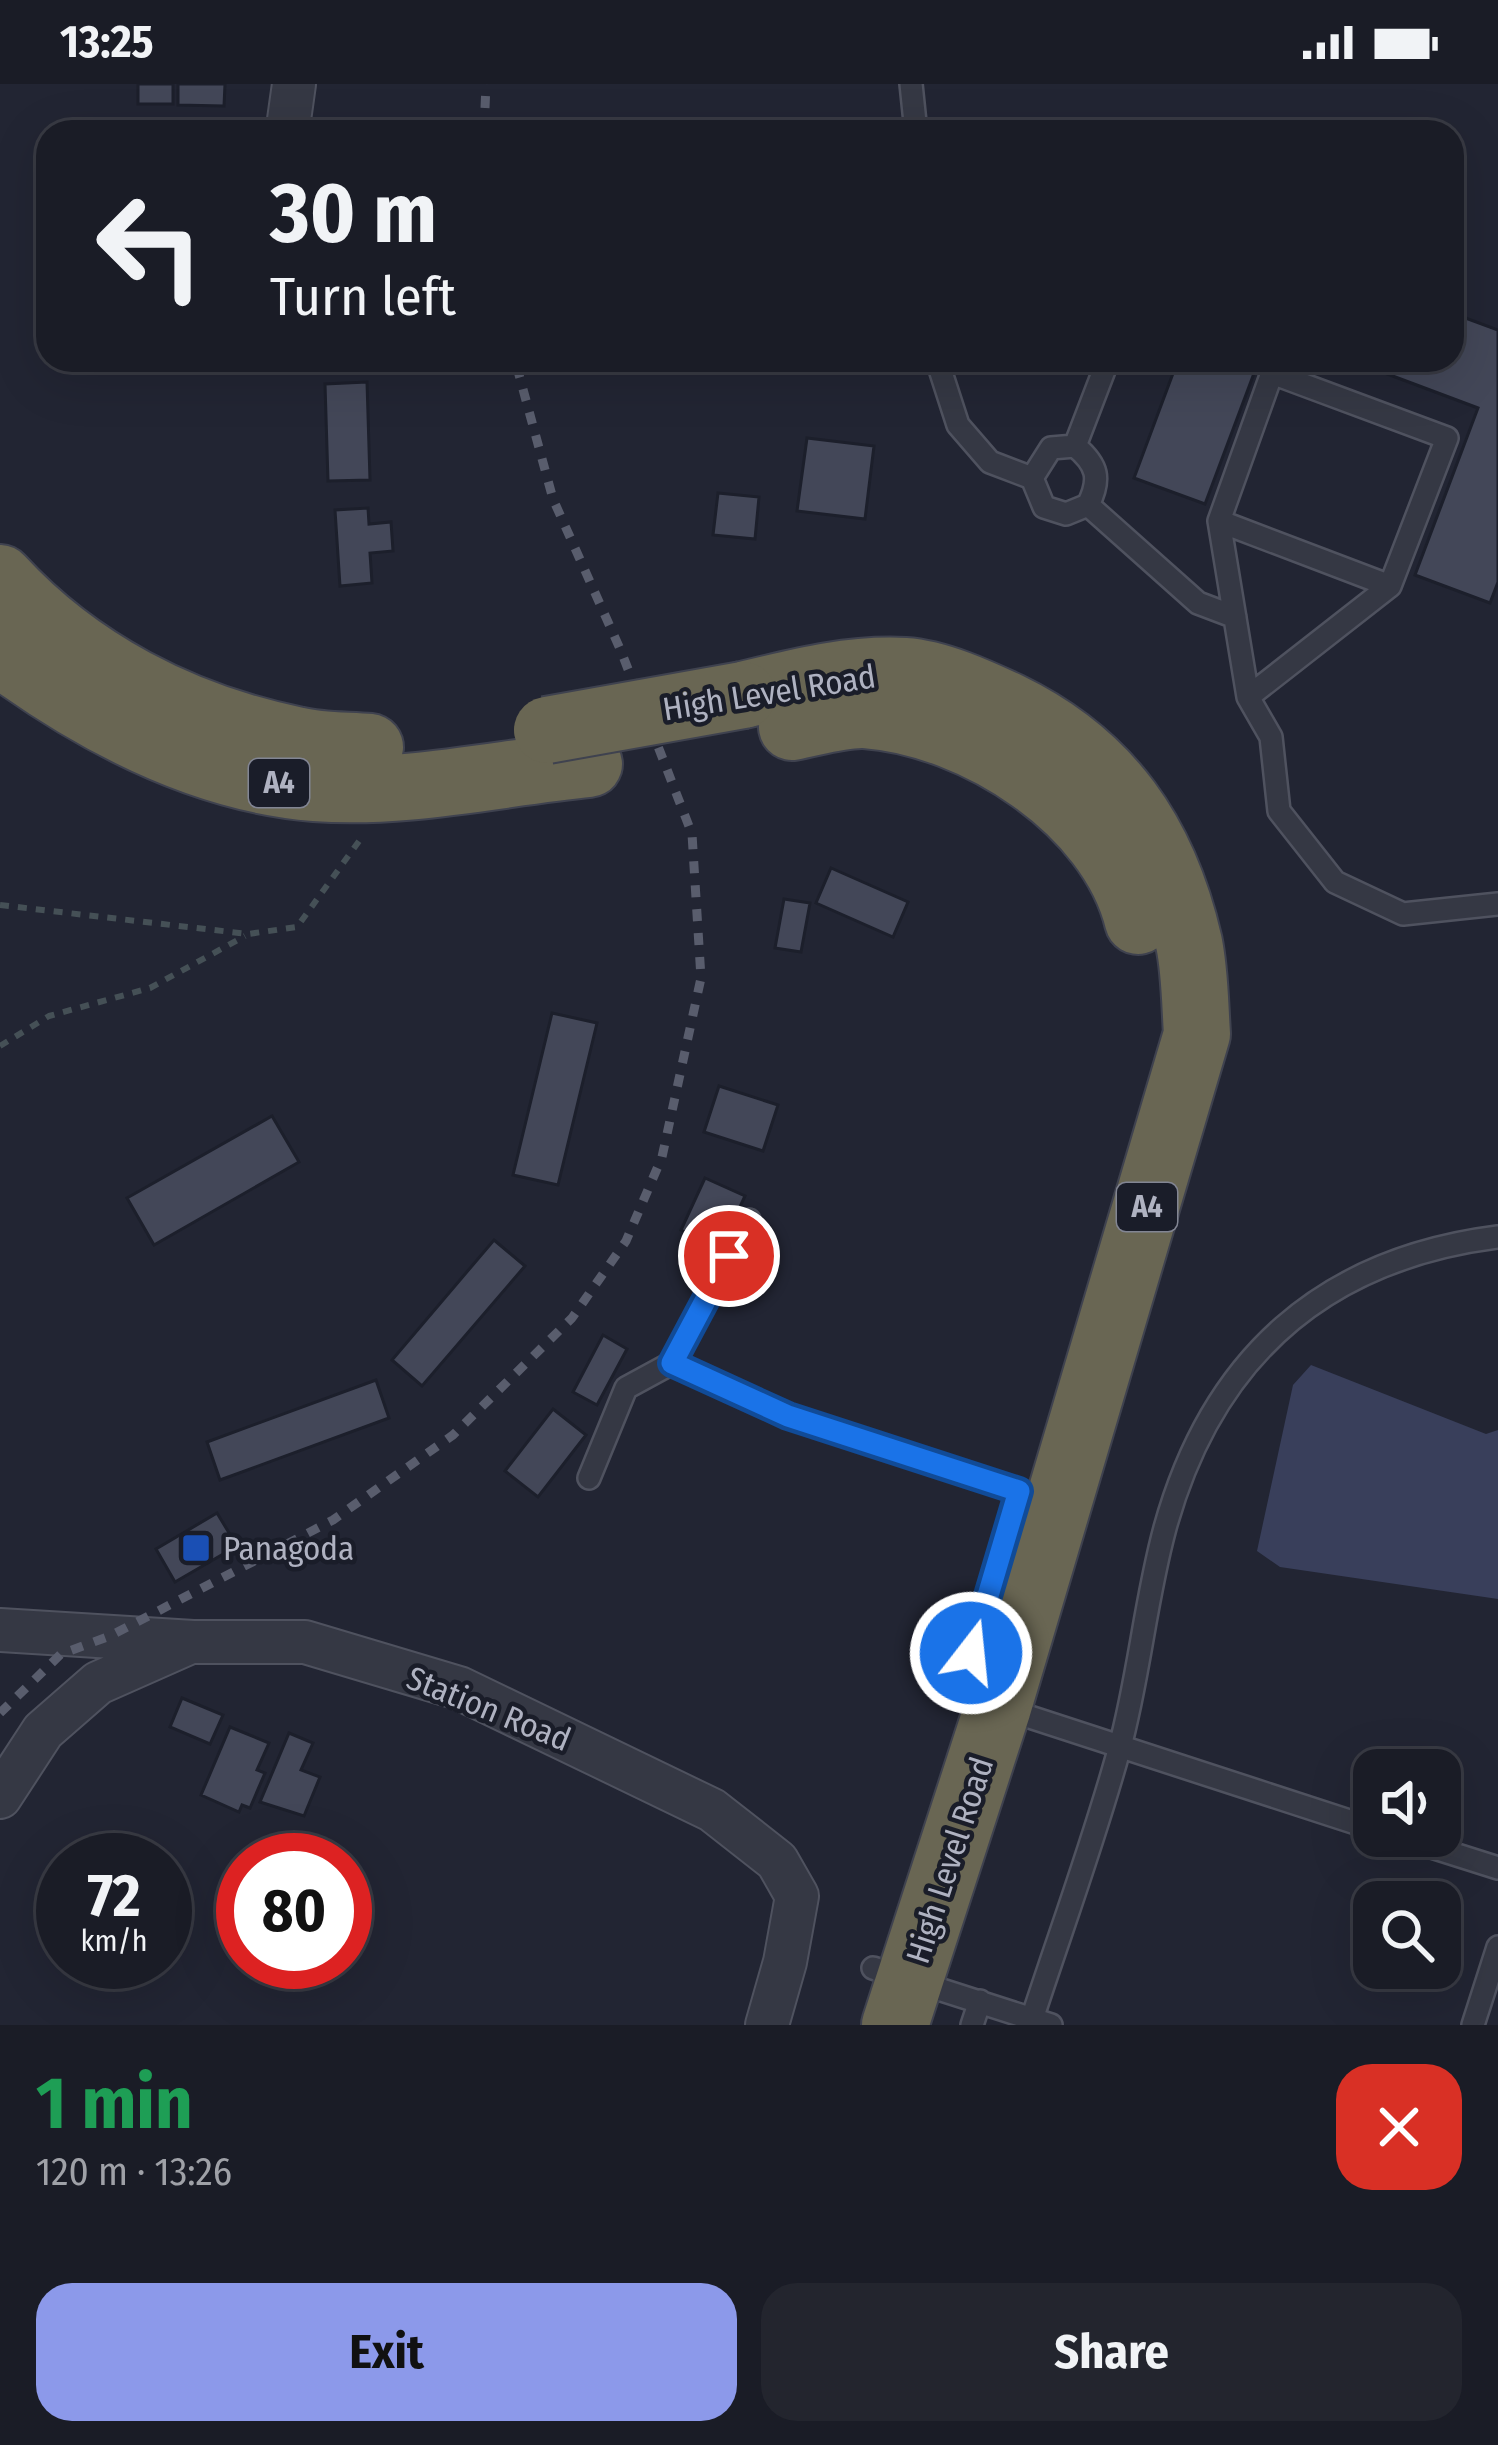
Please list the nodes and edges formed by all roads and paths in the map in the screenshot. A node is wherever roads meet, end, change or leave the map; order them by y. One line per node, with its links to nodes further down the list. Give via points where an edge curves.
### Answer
1 (294, 84): 3 (street)
2 (911, 84): 4 (lane)
3 (290, 120)
4 (915, 120)
5 (941, 372): 8 (lane, via 958,425 990,462)
6 (1103, 372): 7 (lane)
7 (1075, 446): 8 (lane, via 1052,448); 9 (lane, via 1093,461 1098,484)
8 (1032, 478): 9 (lane, via 1044,507 1066,514)
9 (1088, 506): 13 (lane, via 1198,603)
10 (1219, 521): 12 (lane); 12 (lane, via 1272,373 1447,438); 13 (lane)
11 (0, 578): 17 (highway, High Level Road / A4, via 76,647 129,680 176,704 298,741)
12 (1390, 586): 15 (lane)
13 (1235, 617): 15 (lane)
14 (0, 652): 18 (highway, High Level Road / A4, via 86,711 190,760 258,780)
15 (1248, 697): 19 (lane, via 1271,737 1279,812 1335,882 1403,914)
16 (747, 715): 17 (highway, High Level Road / A4, bridge); 27 (highway, High Level Road / A4, via 862,715 976,745 1034,779 1107,851 1135,908 1155,1030 1144,1090); 30 (highway, High Level Road / A4, via 831,674 909,671 1031,717 1090,756 1124,793 1164,862 1190,945 1197,1034)
17 (568, 747): 18 (highway, High Level Road / A4)
18 (381, 787): 21 (path, via 368,826 297,927)
19 (1498, 904)
20 (0, 905): 21 (path)
21 (248, 934): 22 (path, via 150,988 49,1016)
22 (0, 1046)
23 (748, 1220): 25 (lane)
24 (1498, 1237): 31 (lane, via 1395,1261 1316,1299 1226,1390 1165,1528)
25 (672, 1363): 26 (lane, via 626,1388); 27 (lane, via 788,1416)
26 (590, 1478)
27 (1019, 1491): 30 (highway, High Level Road / A4)
28 (0, 1630): 29 (street, Station Road)
29 (193, 1642): 32 (street, via 98,1682 43,1731); 40 (street, Station Road, via 305,1642 459,1688 712,1810 777,1861 797,1896)
30 (979, 1701): 31 (lane); 37 (highway, High Level Road / A4)
31 (1120, 1748): 33 (lane); 39 (lane)
32 (0, 1797)
33 (1353, 1821)
34 (1461, 1856): 35 (lane)
35 (1498, 1868)
36 (1498, 1947): 42 (lane)
37 (883, 2000): 38 (lane)
38 (980, 2001): 39 (lane); 41 (lane)
39 (1042, 2022)
40 (767, 2025)
41 (972, 2025)
42 (1472, 2025)

